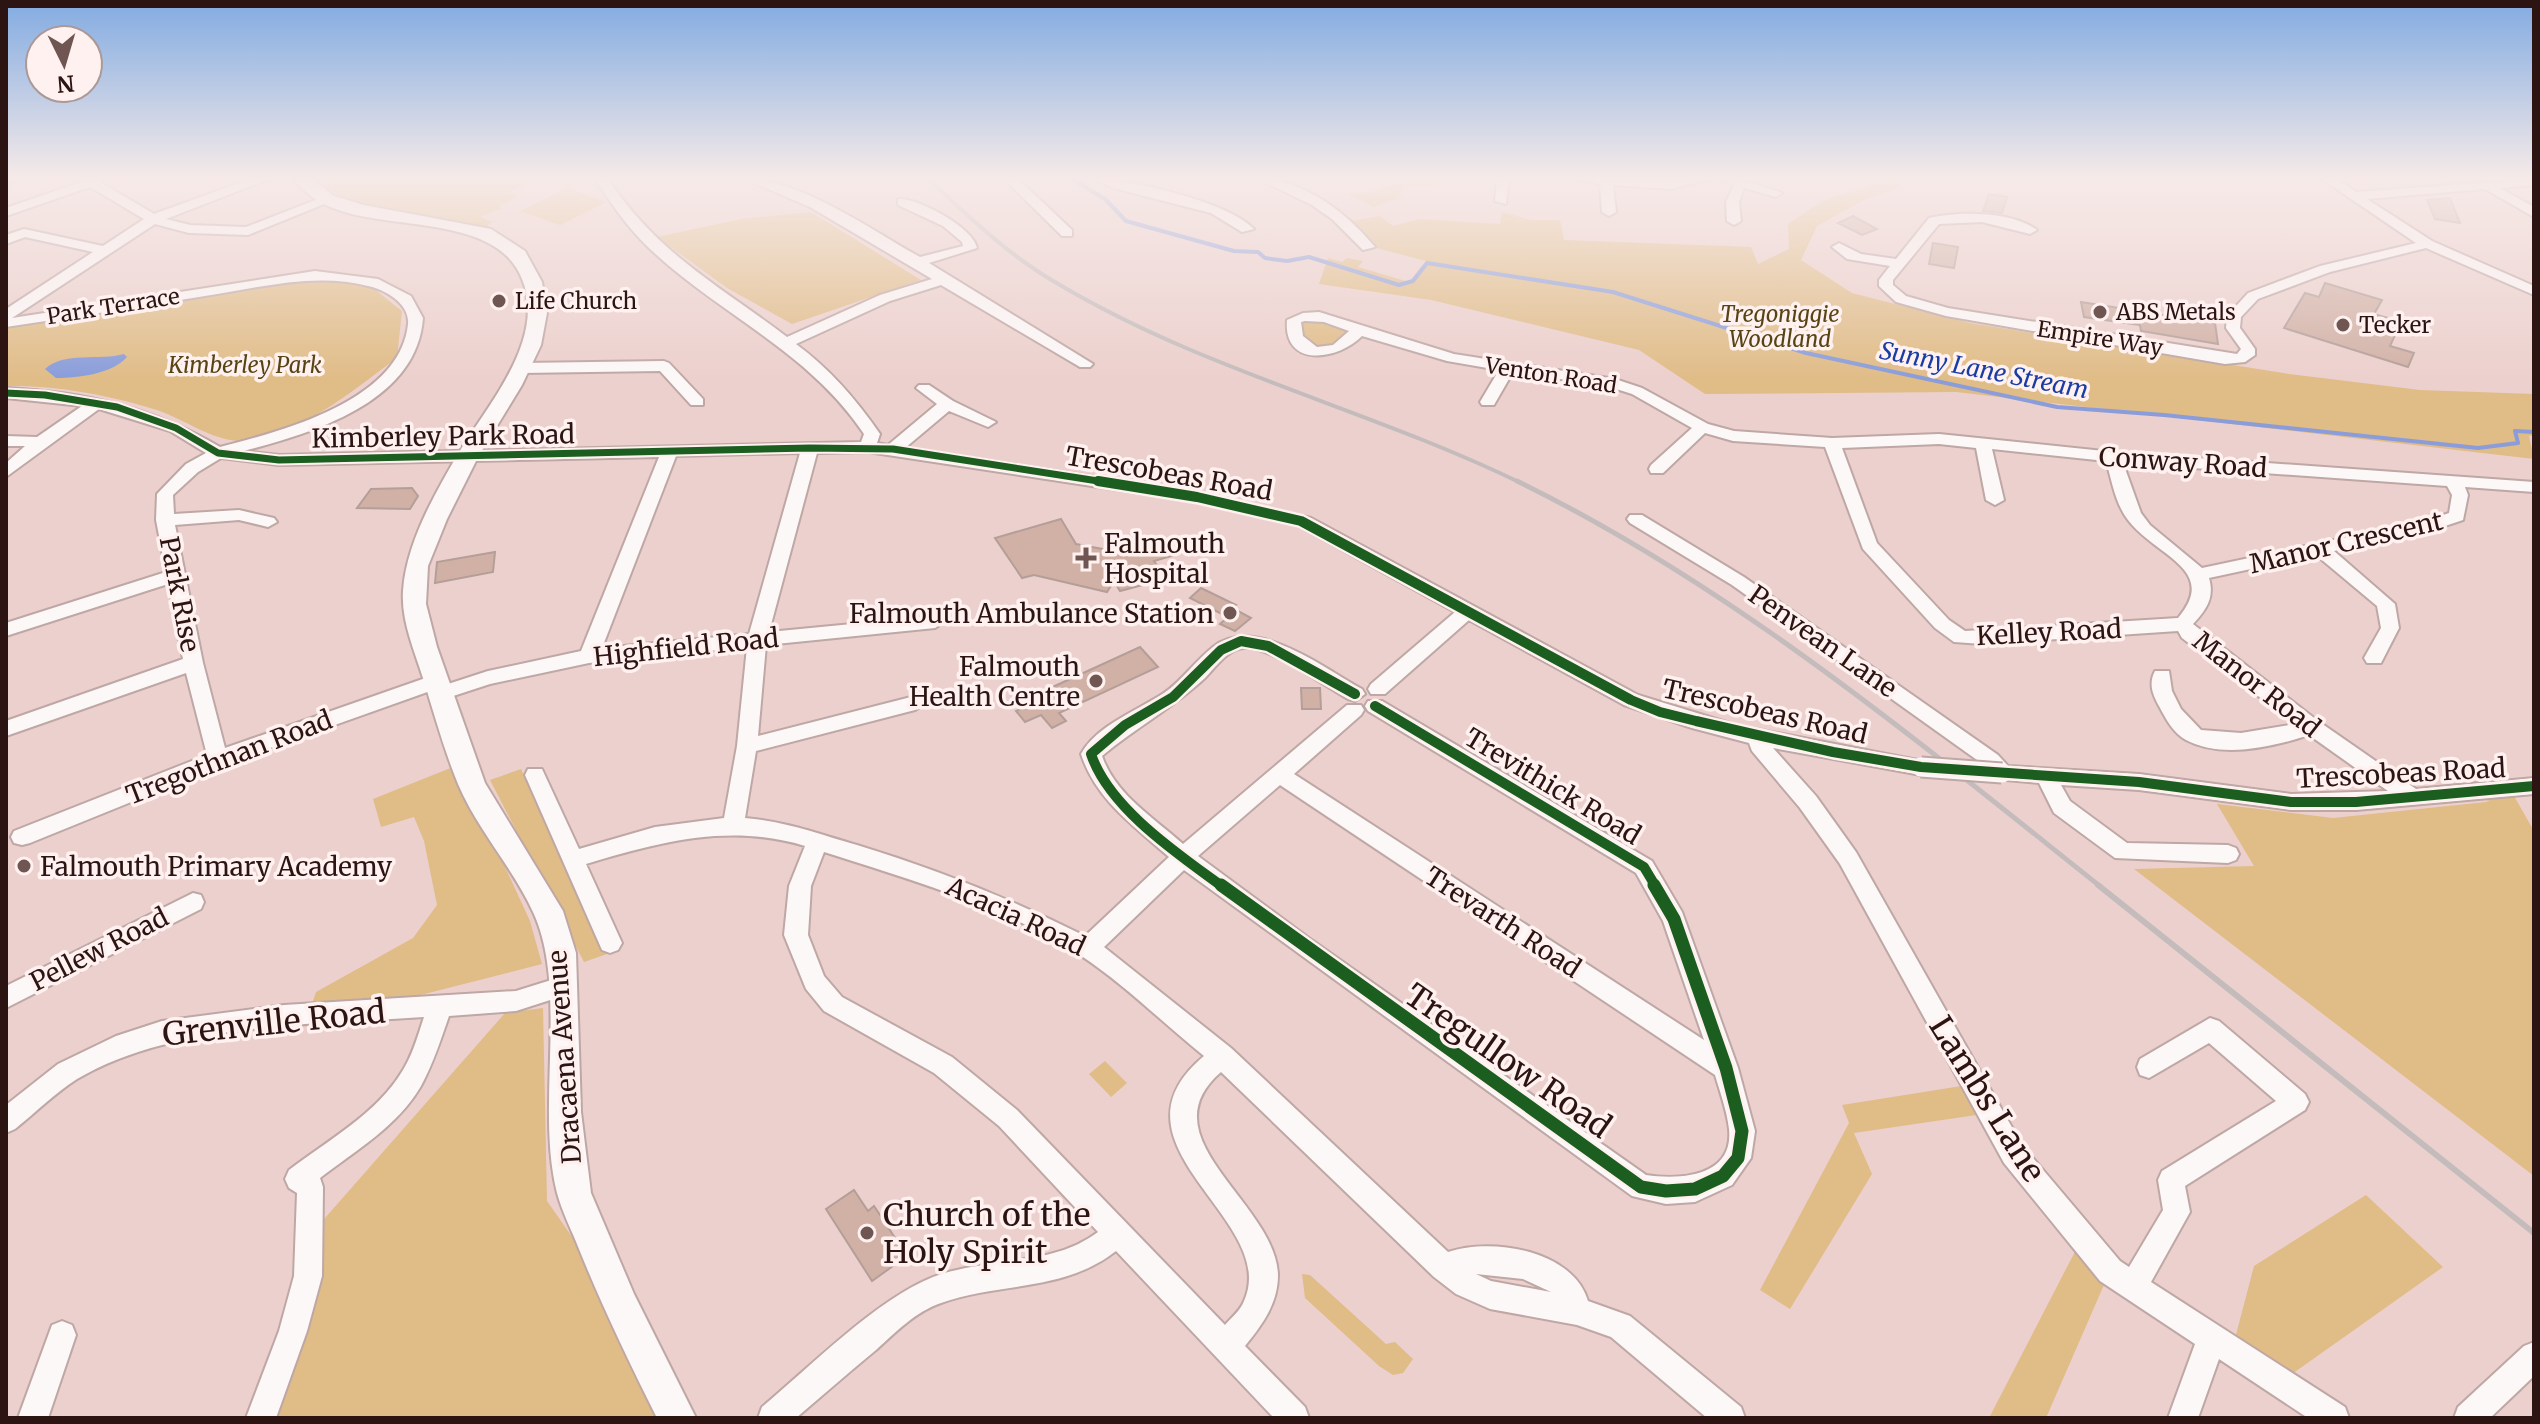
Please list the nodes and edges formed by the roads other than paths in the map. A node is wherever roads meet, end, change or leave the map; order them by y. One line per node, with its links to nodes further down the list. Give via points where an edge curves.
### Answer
1 (82, 245): 11 (street)
2 (110, 245): 11 (street)
3 (507, 245): 21 (main road, Dracaena Avenue, via 526,266 538,300 536,329)
4 (653, 245): 19 (street)
5 (889, 245): 12 (street)
6 (970, 245): 12 (street)
7 (1914, 245): 13 (street)
8 (2421, 245): 13 (street, Empire Way, via 2325,269 2253,296 2234,316 2233,328 2248,349 2240,359 1909,302 1886,286)
9 (2430, 245): 15 (street)
10 (1839, 247): 13 (street, via 1852,258)
11 (103, 250): 16 (street)
12 (918, 262): 14 (street)
13 (1899, 264)
14 (943, 280): 19 (street, via 885,298); 20 (street)
15 (2534, 291)
16 (6, 315)
17 (6, 323): 38 (street, Park Terrace, via 315,275 373,282 406,299 416,318 415,330 406,358 382,385 342,411 275,438)
18 (1359, 330): 22 (street, Venton Road)
19 (785, 343): 35 (street, via 856,406 872,434)
20 (1085, 364)
21 (521, 368): 25 (street, via 664,366); 40 (main road, Dracaena Avenue)
22 (1507, 369): 26 (street); 30 (street, Venton Road, via 1610,382)
23 (924, 388): 28 (street)
24 (6, 393): 27 (street, Kimberley Park Road)
25 (697, 402)
26 (1488, 402)
27 (97, 403): 32 (street); 38 (street, Kimberley Park Road, via 148,417)
28 (947, 404): 29 (street); 37 (street)
29 (988, 422)
30 (1702, 427): 33 (street, Venton Road, via 1733,436); 42 (street)
31 (6, 441): 32 (street)
32 (40, 442): 43 (street)
33 (1832, 443): 34 (street, Conway Road, via 1939,439); 55 (street, Kelley Road, via 1869,545 1942,624 1961,637)
34 (1983, 444): 41 (street, Conway Road); 46 (street)
35 (868, 447): 36 (street, Kimberley Park Road); 37 (street, Kimberley Park Road)
36 (810, 448): 39 (street, Kimberley Park Road); 57 (street)
37 (893, 449): 53 (street, Trescobeas Road, via 1279,514 1305,522)
38 (218, 453): 40 (street, Kimberley Park Road, via 310,462); 48 (street, Park Rise, via 192,468 165,494)
39 (669, 453): 40 (street, Kimberley Park Road); 58 (street)
40 (467, 457): 62 (main road, Dracaena Avenue, via 416,566 414,604)
41 (2113, 457): 44 (street, Conway Road); 51 (street, via 2133,516)
42 (1657, 469)
43 (6, 472)
44 (2453, 481): 45 (street, Conway Road); 50 (street, Manor Crescent, via 2460,495 2457,516)
45 (2534, 487)
46 (1995, 500)
47 (1636, 519): 70 (street, Penvean Lane, via 1738,581 1991,760)
48 (165, 520): 49 (street, via 239,515); 52 (street, Park Rise)
49 (268, 522)
50 (2321, 550): 51 (street, Manor Crescent); 59 (street, via 2386,604 2390,628)
51 (2200, 574): 55 (street, via 2201,608)
52 (176, 575): 56 (street); 60 (street, Park Rise)
53 (1467, 611): 63 (street); 67 (street, Trescobeas Road, via 1631,700)
54 (935, 622): 57 (street, Highfield Road)
55 (2183, 624): 65 (street, Manor Road)
56 (6, 630)
57 (757, 640): 58 (street, Highfield Road); 68 (street)
58 (589, 656): 62 (street, Highfield Road)
59 (2374, 658)
60 (193, 663): 66 (street); 69 (street, Park Rise)
61 (2162, 676): 65 (street, via 2160,689 2175,718 2196,737 2256,740 2286,737)
62 (439, 687): 69 (street, Tregothnan Road); 85 (main road, Dracaena Avenue, via 472,785 548,911)
63 (1366, 700): 72 (street); 80 (street, Trevithick Road, via 1268,646 1241,641 1221,650 1173,697 1125,725 1091,754 1111,793); 90 (street, Trevithick Road, via 1644,867 1674,919)
64 (915, 703): 68 (street)
65 (2311, 726): 75 (street, Manor Road)
66 (6, 729)
67 (1760, 736): 70 (street, Trescobeas Road, bridge, via 1921,767); 94 (street, Lambs Lane, via 1759,746 1848,858 2013,1154 2110,1271)
68 (747, 746): 76 (street)
69 (218, 759): 77 (street, Tregothnan Road)
70 (2002, 773): 73 (street, Trescobeas Road)
71 (535, 775): 81 (street)
72 (1280, 775): 80 (street); 90 (street, Trevarth Road)
73 (2045, 775): 75 (street, Trescobeas Road, via 2291,802); 79 (street, via 2062,807 2123,852)
74 (2534, 786): 75 (street, Trescobeas Road)
75 (2412, 797)
76 (733, 825): 78 (street, Acacia Road); 81 (street, Acacia Road, via 655,835)
77 (22, 837)
78 (818, 840): 84 (street, Acacia Road, via 925,875); 92 (street, via 800,886 796,935 814,982 833,1004 943,1065 1008,1118)
79 (2228, 854)
80 (1183, 857): 84 (street); 90 (street, Tregullow Road, via 1641,1187 1695,1189 1723,1176 1738,1158 1742,1131)
81 (575, 859): 83 (street)
82 (193, 902): 86 (street, Pellew Road)
83 (610, 943)
84 (1088, 948): 88 (street, Acacia Road)
85 (564, 986): 87 (street, Grenville Road, via 516,1001); 102 (main road, Dracaena Avenue, via 564,1112 574,1193 621,1307)
86 (6, 998)
87 (440, 1007): 91 (street, Grenville Road, via 284,1016 162,1032 67,1072); 101 (street, via 408,1084 389,1108 298,1179 310,1187 308,1276)
88 (1222, 1056): 93 (street, Acacia Road); 98 (street, via 1190,1088 1182,1113 1196,1155 1251,1237 1265,1273 1258,1313)
89 (2149, 1067): 94 (street, via 2210,1029 2296,1102 2171,1180 2177,1212)
90 (1726, 1068)
91 (6, 1121)
92 (1118, 1233): 98 (street); 103 (street, via 1084,1260 1061,1268 969,1280 910,1302)
93 (1444, 1267): 95 (street, Acacia Road, via 1490,1295); 95 (street, via 1470,1259 1527,1265 1571,1293)
94 (2133, 1286): 97 (street, Lambs Lane)
95 (1577, 1311): 105 (street, Acacia Road, via 1620,1326)
96 (62, 1335): 100 (street)
97 (2212, 1337): 106 (street); 107 (street, Lambs Lane)
98 (1226, 1346): 104 (street)
99 (2534, 1356): 108 (street)
100 (33, 1418)
101 (261, 1418)
102 (677, 1418)
103 (773, 1418)
104 (1294, 1418)
105 (1730, 1418)
106 (2183, 1418)
107 (2334, 1418)
108 (2469, 1418)

